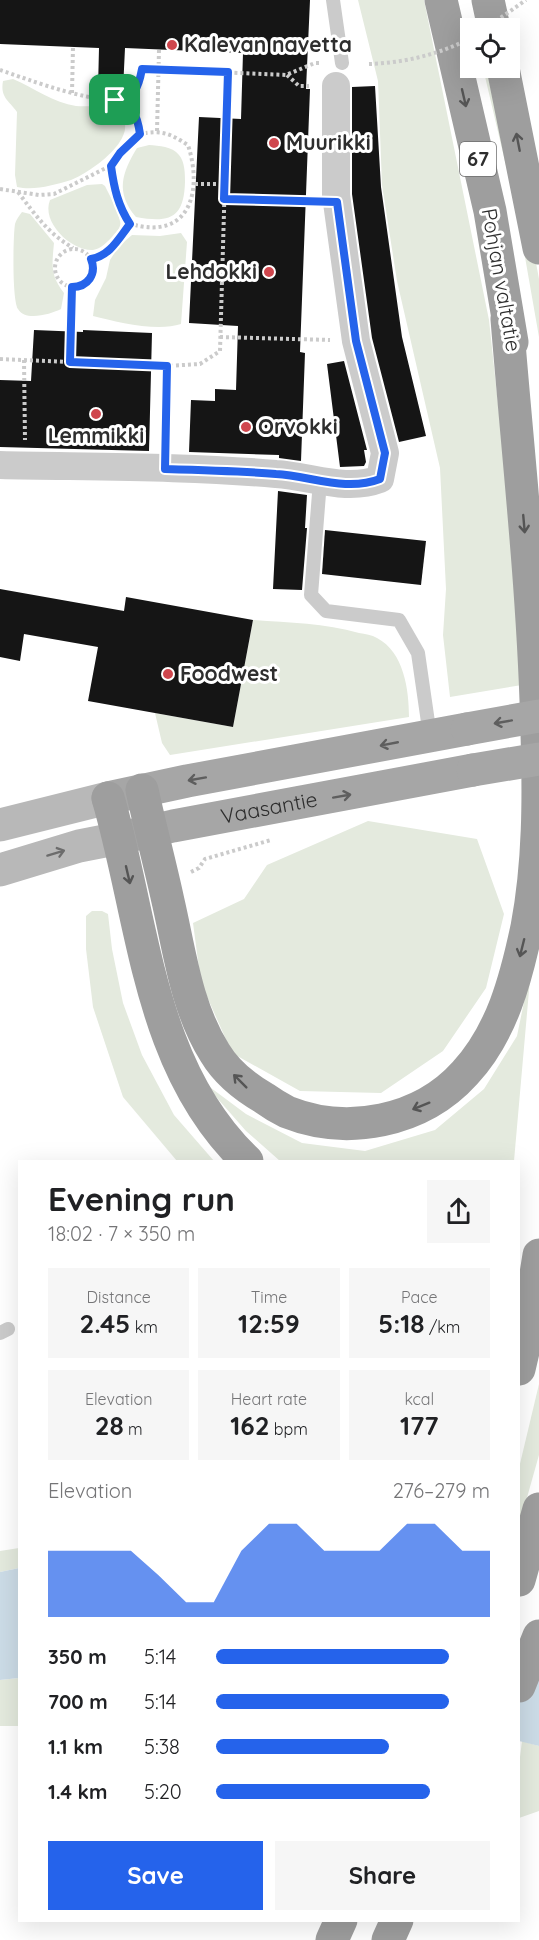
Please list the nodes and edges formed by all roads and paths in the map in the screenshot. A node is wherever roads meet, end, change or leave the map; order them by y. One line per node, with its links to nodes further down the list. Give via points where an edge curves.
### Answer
1 (333, 0): 12 (lane)
2 (441, 0): 31 (highway, Pohjan valtatie / 67, one-way to 31, via 490,211)
3 (488, 0): 5 (highway)
4 (526, 0): 6 (path, bridge)
5 (492, 18)
6 (500, 18)
7 (460, 43): 12 (path, bridge, via 442,51 369,64)
8 (73, 47): 14 (path)
9 (159, 50): 16 (path, bridge)
10 (0, 70): 14 (path)
11 (228, 72): 12 (path, via 286,75 315,63); 15 (path, via 142,69 139,85 131,96); 20 (path)
12 (339, 75): 24 (street)
13 (505, 78): 25 (highway, Pohjan valtatie / 67, one-way to 13)
14 (72, 93): 15 (path)
15 (115, 100): 17 (path, via 130,107)
16 (157, 131): 17 (path); 19 (path, via 188,145)
17 (140, 134): 18 (path)
18 (111, 166): 22 (path, via 54,194); 26 (path, via 114,190)
19 (195, 184): 20 (path); 26 (path, via 190,203 169,225 156,228)
20 (224, 184): 23 (path)
21 (0, 189): 22 (path)
22 (18, 191): 28 (path, via 40,222)
23 (224, 199): 24 (path); 32 (path)
24 (337, 202): 33 (street)
25 (535, 213): 27 (highway, Pohjan valtatie / 67)
26 (130, 224): 29 (path, via 107,253)
27 (539, 248)
28 (74, 249): 29 (path, via 86,252); 30 (path, via 58,257 55,269 60,282)
29 (91, 259): 30 (path, via 94,268 90,280)
30 (72, 287): 36 (path)
31 (507, 319): 41 (highway, Pohjan valtatie / 67); 51 (highway, one-way to 51, via 536,677 539,800 528,924 512,988 493,1036 465,1074 431,1102 387,1120 351,1125 286,1112 243,1086 216,1055 196,1016 184,976)
32 (220, 337): 33 (path); 37 (path, via 220,351 200,364)
33 (356, 341): 40 (street, via 385,453 380,479 364,485)
34 (0, 359): 35 (path)
35 (24, 360): 36 (path); 38 (path)
36 (70, 362): 37 (path)
37 (167, 366): 39 (path)
38 (13, 466): 39 (street)
39 (165, 469): 40 (street, via 279,474)
40 (320, 481): 43 (lane, via 311,596 326,611 399,620 418,653)
41 (539, 491)
42 (539, 716): 43 (main road, Vaasantie, one-way to 43, bridge)
43 (430, 736): 45 (main road, Vaasantie, one-way to 45)
44 (539, 759): 48 (main road, Vaasantie, one-way to 44, bridge)
45 (142, 790): 46 (main road, Vaasantie); 48 (highway)
46 (108, 798): 47 (main road, Vaasantie); 48 (highway)
47 (0, 825)
48 (135, 835): 50 (main road, Vaasantie, one-way to 48, via 79,846); 51 (highway); 52 (highway, one-way to 52, via 146,957 164,1027 183,1073 207,1113)
49 (279, 838): 51 (path, via 205,859 199,868 185,875)
50 (0, 870)
51 (164, 879)
52 (247, 1160)
53 (539, 1255): 54 (highway)
54 (520, 1363)
55 (539, 1509): 56 (highway)
56 (520, 1576)
57 (539, 1636): 58 (highway)
58 (520, 1684)
59 (332, 1922): 61 (highway)
60 (340, 1922): 62 (highway)
61 (327, 1940)
62 (332, 1940)

